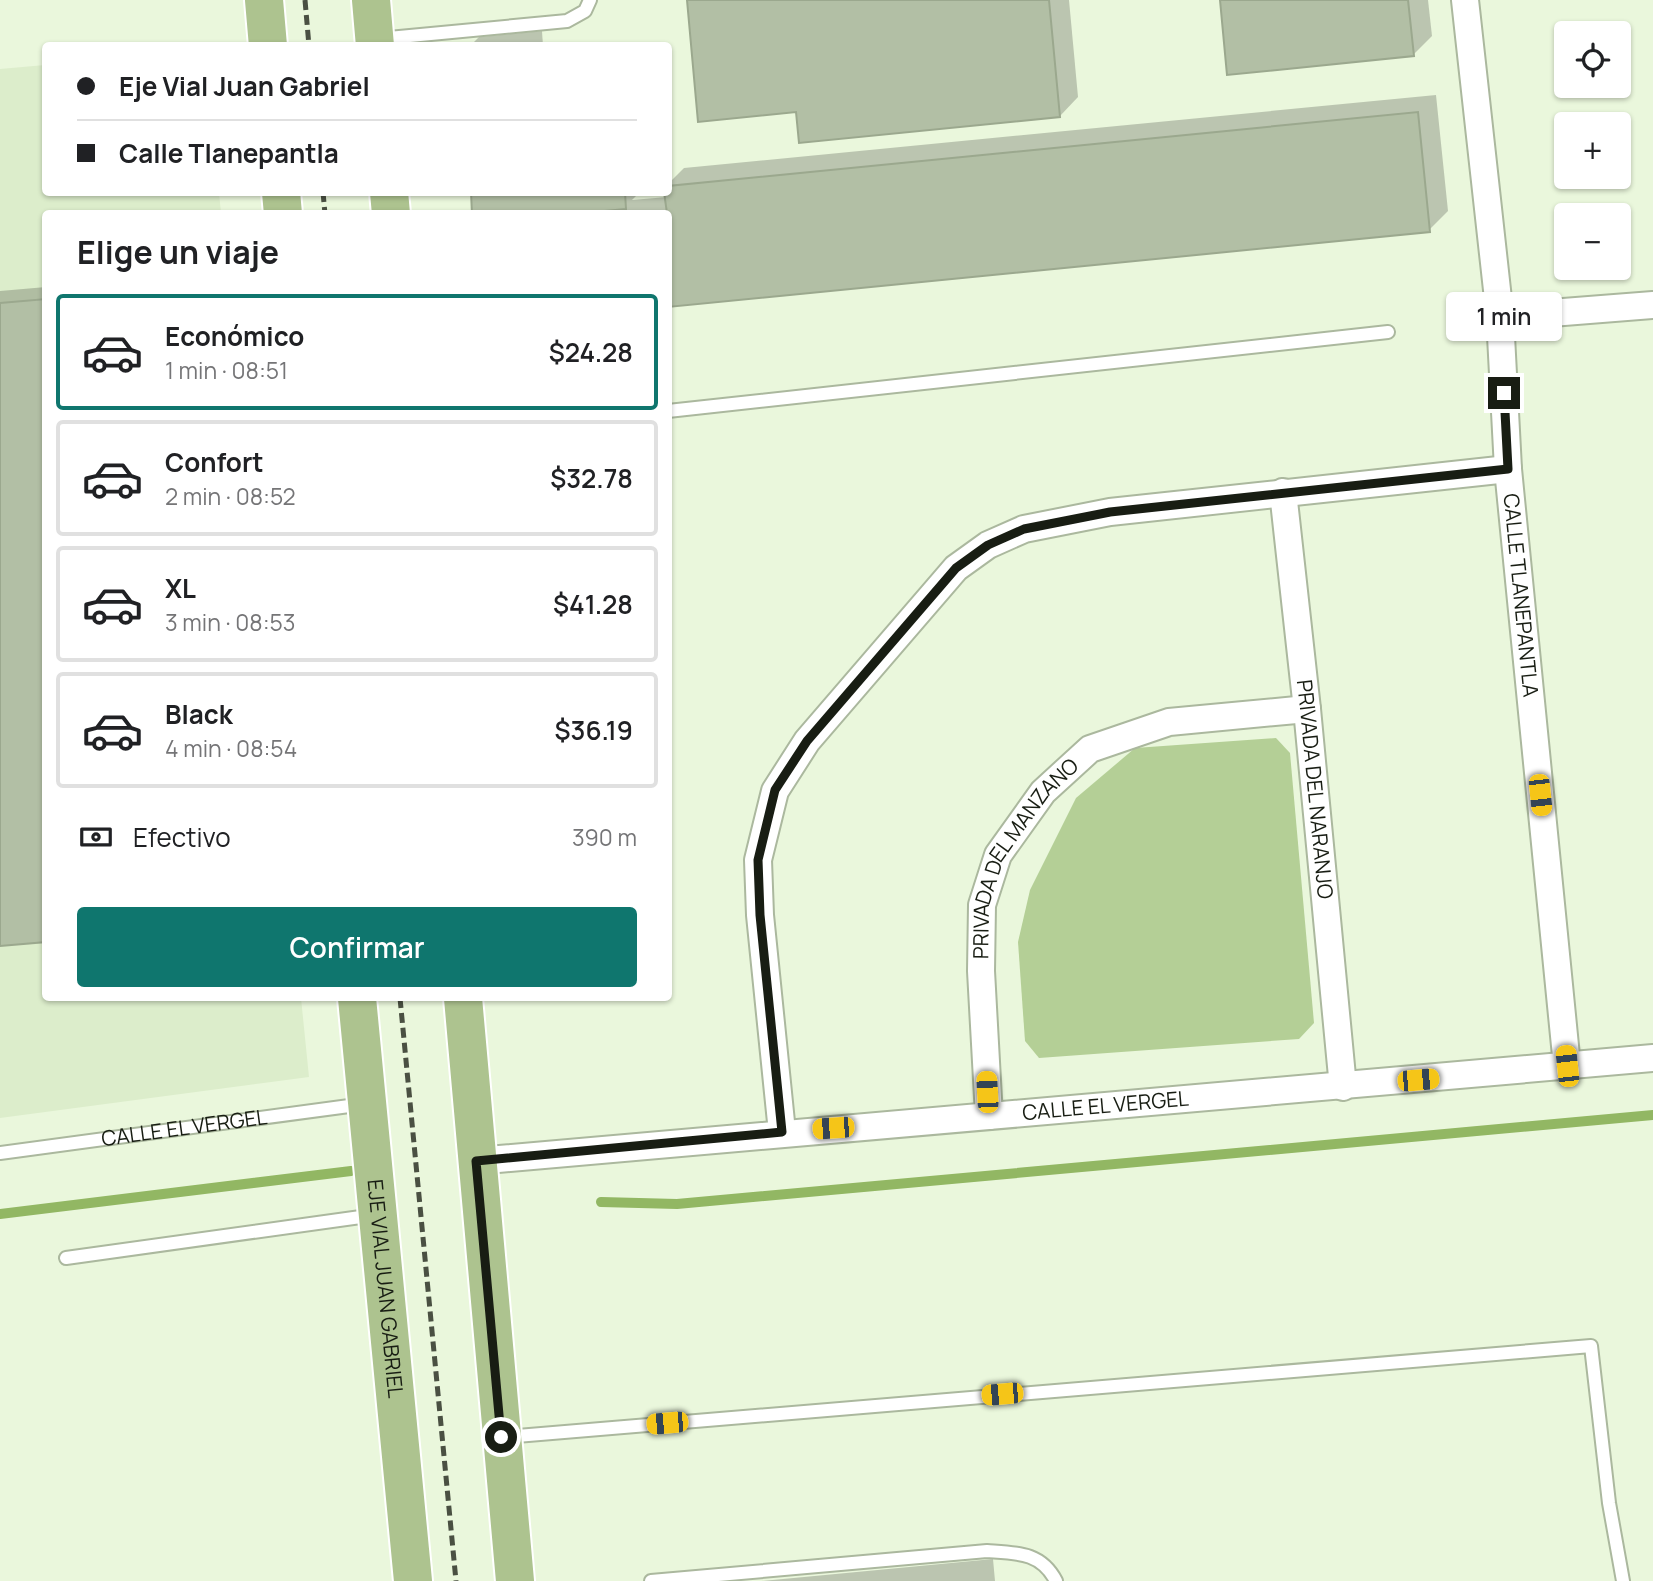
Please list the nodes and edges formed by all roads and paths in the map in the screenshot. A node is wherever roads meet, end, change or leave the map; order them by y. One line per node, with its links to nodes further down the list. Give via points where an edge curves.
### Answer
1 (264, 0): 5 (main road)
2 (371, 0): 6 (main road)
3 (590, 0): 6 (lane, via 585,11 567,21)
4 (1465, 0): 8 (street, CALLE TLANEPANTLA)
5 (268, 42)
6 (375, 42)
7 (1653, 306): 8 (street)
8 (1500, 317): 11 (street, CALLE TLANEPANTLA)
9 (1388, 332): 10 (lane)
10 (672, 411)
11 (1508, 469): 12 (street); 17 (street, CALLE TLANEPANTLA)
12 (1283, 492): 13 (street, PRIVADA DEL NARANJO); 21 (street, via 1110,512 1024,529 988,545 956,568 807,741 775,790 758,860)
13 (1307, 709): 18 (street, PRIVADA DEL NARANJO); 20 (street, PRIVADA DEL MANZANO, via 1169,722 1090,749 1043,792 998,855 982,905)
14 (357, 1001): 19 (main road, EJE VIAL JUAN GABRIEL)
15 (463, 1001): 23 (main road)
16 (1653, 1058): 17 (street, CALLE EL VERGEL)
17 (1567, 1066): 18 (street, CALLE EL VERGEL)
18 (1343, 1087): 20 (street, CALLE EL VERGEL)
19 (368, 1103): 22 (lane, CALLE EL VERGEL); 24 (main road, EJE VIAL JUAN GABRIEL)
20 (989, 1116): 21 (street, CALLE EL VERGEL)
21 (782, 1132): 23 (street, CALLE EL VERGEL)
22 (0, 1153)
23 (476, 1161): 26 (main road)
24 (378, 1215): 25 (lane); 27 (main road, EJE VIAL JUAN GABRIEL)
25 (66, 1258)
26 (501, 1437): 28 (main road); 31 (lane, via 1591,1346)
27 (413, 1581)
28 (515, 1581)
29 (651, 1581): 30 (lane, via 987,1551 1032,1555 1049,1568)
30 (1056, 1581)
31 (1623, 1581)

